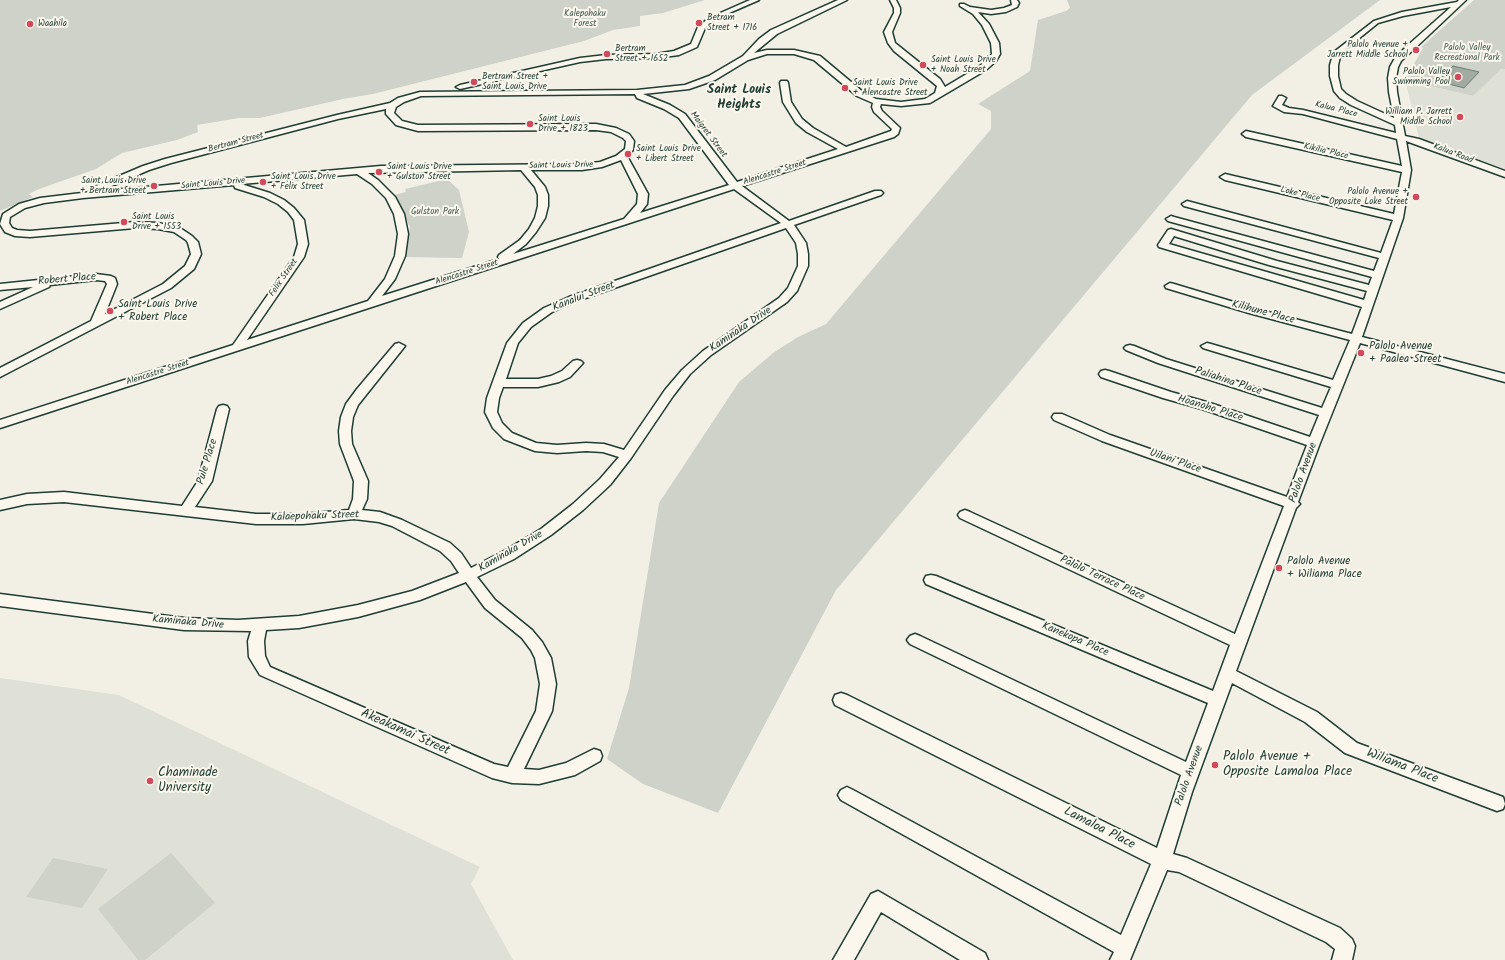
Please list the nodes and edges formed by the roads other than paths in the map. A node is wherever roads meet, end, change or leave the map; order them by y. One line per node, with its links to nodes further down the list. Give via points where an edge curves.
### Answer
1 (756, 0): 10 (street, via 712,19 702,27 694,45 676,53 580,60)
2 (844, 0): 8 (street, via 774,32 762,40)
3 (893, 0): 12 (street, via 897,13 890,26 889,37 897,49 937,81 941,89)
4 (954, 0): 7 (street)
5 (1014, 0): 7 (street, via 1014,7 999,12 977,11)
6 (1460, 2): 16 (street, Palolo Avenue, via 1396,64 1392,78); 16 (street, via 1376,22 1338,52 1334,65 1337,89 1354,103)
7 (962, 5): 12 (street, via 975,13 985,24 995,43 996,54 983,68)
8 (745, 58): 11 (street, via 697,84 663,91); 14 (street, via 780,51 812,56 860,94)
9 (784, 83): 19 (street, via 787,102 799,121)
10 (440, 92): 11 (street); 15 (street, via 411,97)
11 (637, 92): 27 (street, Maigret Street, via 640,96 667,106 682,116 732,183)
12 (938, 94): 14 (street, via 915,104)
13 (1282, 98): 18 (street, Kalua Place, via 1277,106 1287,110)
14 (878, 102): 19 (street, Alencastre Street, via 877,110 895,127 895,132)
15 (393, 105): 20 (street, via 390,114 394,119 403,125 418,128 608,129 622,134 630,141 629,150); 29 (street, Bertram Street, via 168,161)
16 (1398, 123): 18 (street, Palolo Avenue)
17 (1246, 134): 22 (street, Kikilia Place)
18 (1400, 136): 22 (street, Palolo Avenue); 24 (street, Kalua Road)
19 (845, 150): 27 (street, Alencastre Street)
20 (623, 156): 21 (street, Saint Louis Drive, via 596,166); 33 (street, via 641,189 643,199 635,214)
21 (523, 167): 23 (street, Saint Louis Drive); 36 (street, via 535,179 543,195 540,218 523,242)
22 (1407, 170): 31 (street, Palolo Avenue)
23 (359, 171): 26 (street, Saint Louis Drive); 42 (street, via 390,197 399,214 403,234 400,256 390,279)
24 (1505, 174)
25 (1225, 177): 31 (street, Loke Place)
26 (216, 184): 29 (street, Saint Louis Drive); 49 (street, Felix Street, via 251,189 281,202 299,220 302,232 299,257)
27 (737, 185): 33 (street, Alencastre Street); 34 (street, Kaminaka Drive)
28 (878, 194): 34 (street, Kanalui Street)
29 (83, 195): 45 (street, Saint Louis Drive, via 43,200 22,206 6,216 5,226 11,231 24,234 135,225 158,226 184,234 195,248 196,254 190,267 177,280)
30 (1187, 204): 35 (street)
31 (1398, 218): 35 (street, Palolo Avenue)
32 (1171, 219): 37 (street)
33 (621, 223): 36 (street, Alencastre Street)
34 (788, 224): 55 (street, Kanalui Street, via 548,310 527,325 513,343); 62 (street, Kaminaka Drive, via 801,243 803,254 800,277 793,289 783,300 707,353 686,372)
35 (1385, 257): 37 (street, Palolo Avenue)
36 (492, 264): 42 (street, Alencastre Street)
37 (1378, 275): 41 (street, Palolo Avenue)
38 (54, 281): 40 (street, Robert Place); 44 (street); 45 (street, Robert Place, via 99,277 111,280 112,286)
39 (1170, 286): 46 (street, Kilihune Place)
40 (0, 287)
41 (1373, 289): 43 (street, Palolo Avenue); 43 (street, via 1273,263 1170,232 1163,245)
42 (372, 303): 49 (street, Alencastre Street)
43 (1368, 305): 46 (street, Palolo Avenue)
44 (0, 306)
45 (96, 323): 52 (street, Saint Louis Drive)
46 (1356, 338): 54 (street, Kilihune Place); 56 (street, Palolo Avenue)
47 (399, 346): 66 (street, via 352,404 347,418 346,444 361,481 360,499)
48 (1207, 346): 56 (street)
49 (236, 348): 60 (street, Alencastre Street)
50 (1130, 348): 58 (street, Paliahina Place, via 1162,361)
51 (577, 363): 55 (street, via 566,374 555,379 538,383)
52 (0, 373)
53 (1105, 374): 61 (street, Hoanoho Place)
54 (1505, 378)
55 (498, 383): 62 (street, Kanalui Street, via 492,405 493,418 502,430 516,440 546,448 604,448)
56 (1338, 385): 58 (street, Palolo Avenue)
57 (223, 409): 65 (street, Pule Place, via 205,481)
58 (1326, 413): 61 (street, Palolo Avenue)
59 (1058, 418): 63 (street, Uilani Place, via 1106,438)
60 (0, 424)
61 (1314, 443): 63 (street, Palolo Avenue)
62 (627, 454): 68 (street, Kaminaka Drive, via 605,482 546,532)
63 (1293, 504): 73 (street, Palolo Avenue)
64 (0, 505): 65 (street, Kalaepohaku Street, via 27,499 64,497)
65 (185, 511): 66 (street, Kalaepohaku Street, via 256,519)
66 (354, 514): 68 (street, Kalaepohaku Street, via 380,517 397,523 445,547)
67 (965, 515): 73 (street, Palolo Terrace Place)
68 (469, 575): 71 (street, Kaminaka Drive, via 415,596 358,611); 79 (street, Kalaepohaku Street, via 490,604 527,634 537,646 546,670 548,684 544,711)
69 (931, 580): 76 (street, Kanekopa Place)
70 (0, 600): 71 (street, Kaminaka Drive, via 184,624)
71 (260, 626): 79 (street, Akeakamai Street, via 256,649 257,657 265,671 492,771)
72 (916, 640): 78 (street)
73 (1240, 643): 74 (street, Palolo Avenue)
74 (1228, 674): 76 (street, Palolo Avenue); 81 (street, Wiliama Place, via 1311,717 1351,748)
75 (841, 700): 82 (street, Lamaloa Place)
76 (1218, 700): 78 (street, Palolo Avenue)
77 (594, 756): 79 (street, Akeakamai Street, via 569,770 539,777)
78 (1191, 772): 82 (street, Palolo Avenue)
79 (512, 776)
80 (847, 795): 83 (street)
81 (1497, 803)
82 (1162, 860): 83 (street, Palolo Avenue); 86 (street, Lamaloa Place, via 1181,864 1333,935 1345,946)
83 (1123, 954)
84 (843, 960): 85 (street, via 878,900)
85 (978, 960)
86 (1342, 960)

